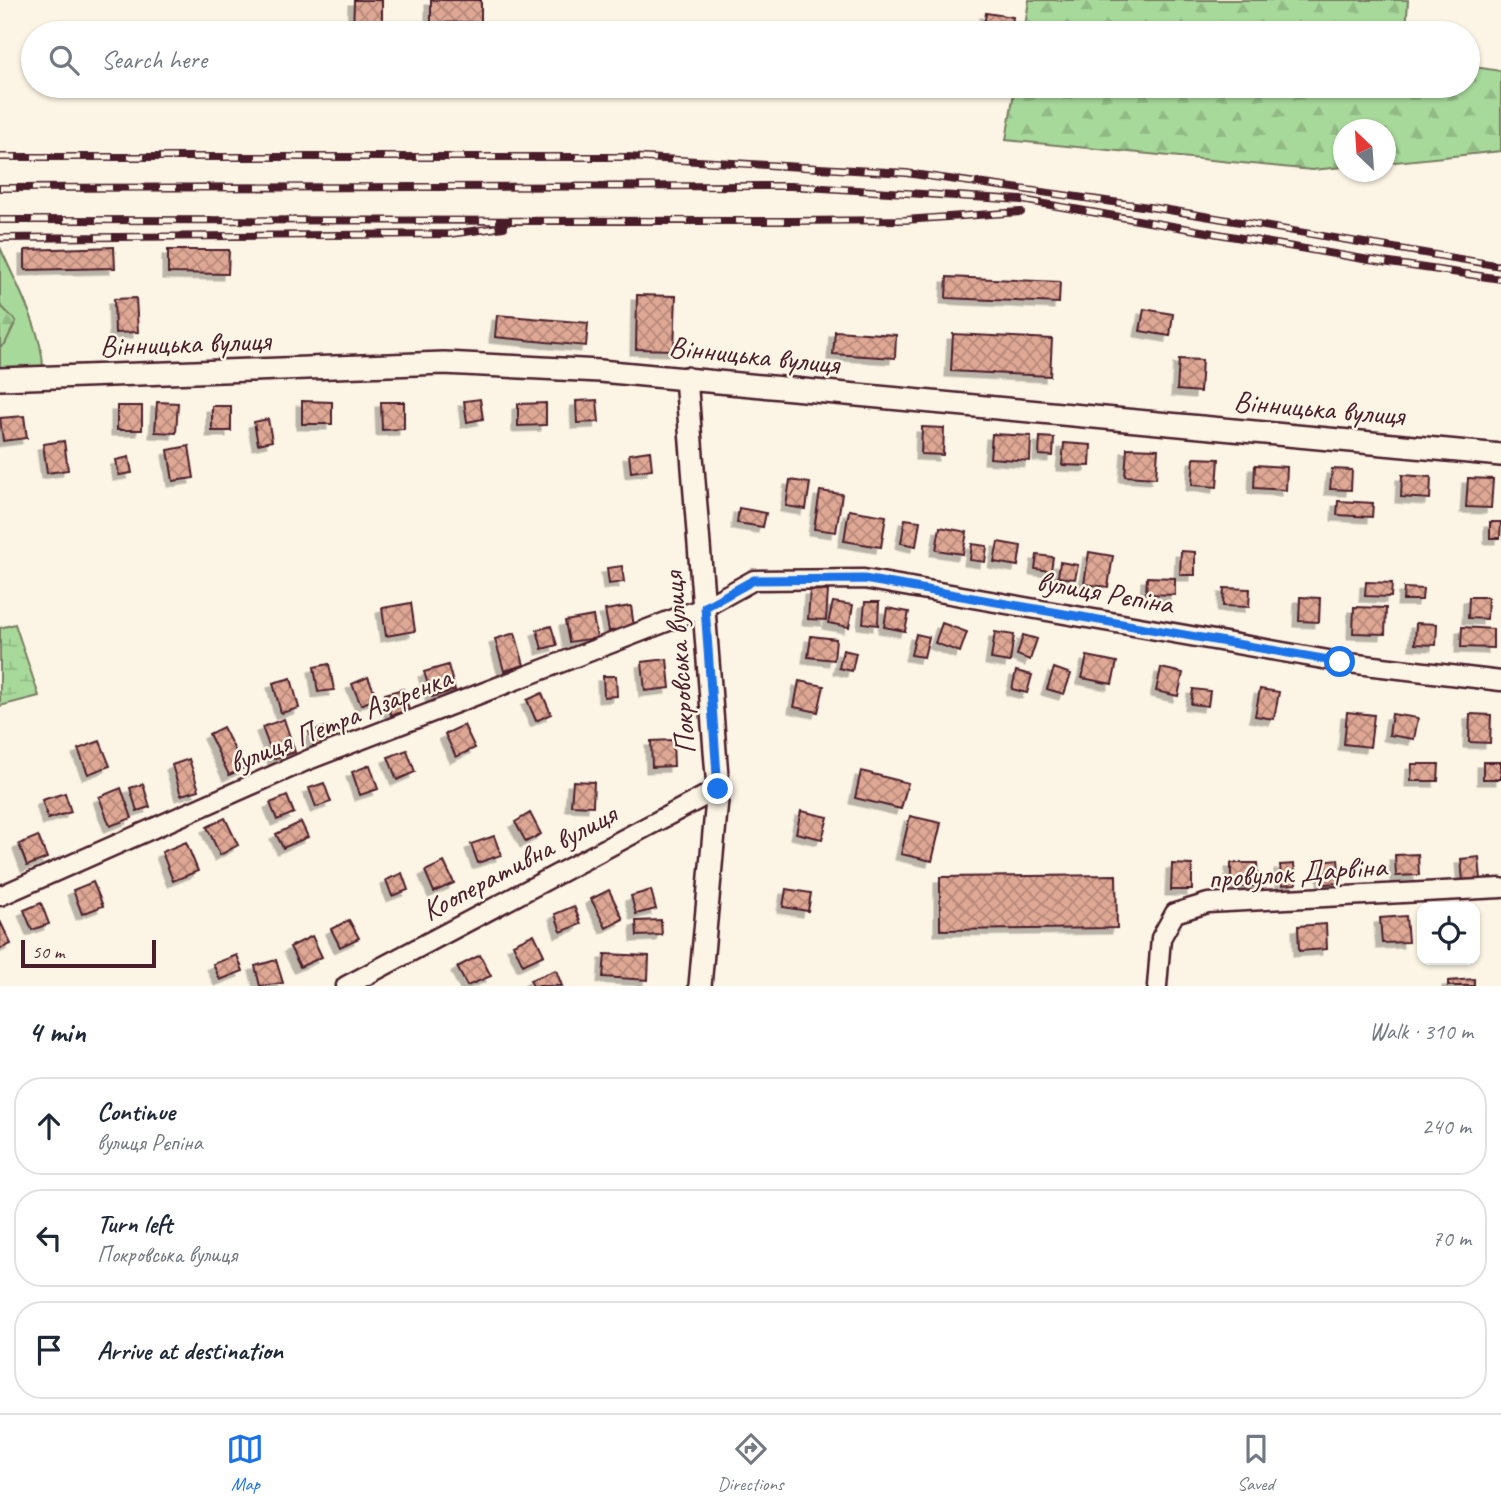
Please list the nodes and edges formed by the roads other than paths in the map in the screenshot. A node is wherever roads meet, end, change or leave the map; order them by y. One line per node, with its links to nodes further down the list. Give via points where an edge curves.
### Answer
1 (686, 378): 2 (street, Вінницька вулиця, via 444,363); 3 (street, Вінницька вулиця); 4 (street, Покровська вулиця)
2 (0, 379)
3 (1501, 455)
4 (705, 607): 5 (street, вулиця Рєпіна, via 754,580 864,579 1340,662); 6 (street, Покровська вулиця); 8 (street, вулиця Петра Азаренка, via 308,760)
5 (1501, 681)
6 (718, 789): 9 (street, Кооперативна вулиця); 10 (street, Покровська вулиця)
7 (1501, 888): 11 (street, провулок Дарвіна, via 1208,903 1175,913 1161,938)
8 (0, 896)
9 (346, 986)
10 (700, 986)
11 (1157, 986)

